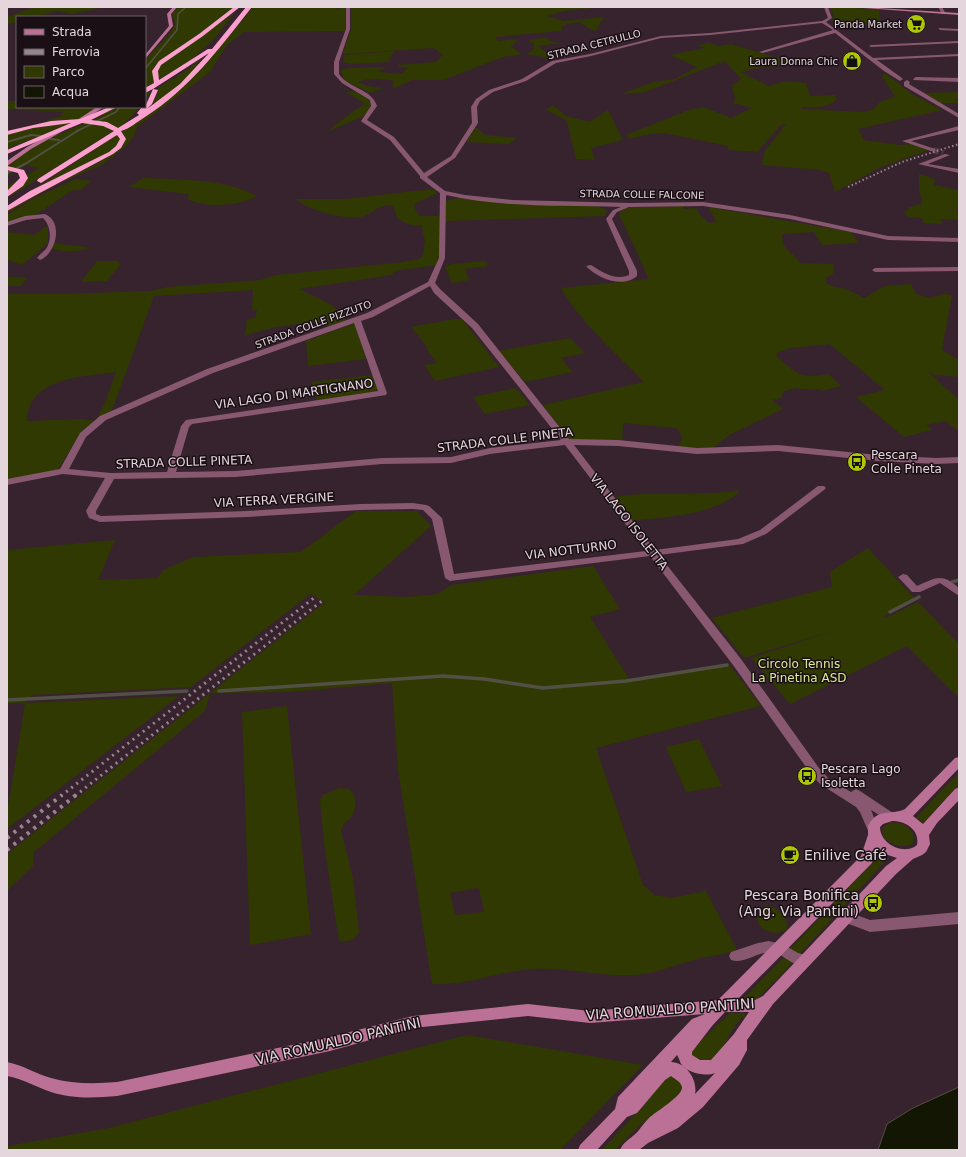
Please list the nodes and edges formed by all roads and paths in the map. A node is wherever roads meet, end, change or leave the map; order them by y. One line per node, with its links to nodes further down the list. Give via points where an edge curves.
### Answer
1 (175, 7): 21 (main road, via 169,14 171,26)
2 (237, 7): 27 (highway, via 159,64 154,74)
3 (242, 7): 23 (highway, via 215,40)
4 (249, 7): 16 (highway)
5 (348, 7): 45 (street, via 348,30 339,52 337,75 372,99 374,106 364,121 395,141)
6 (826, 7): 12 (street, via 830,18)
7 (864, 7): 9 (main road)
8 (940, 7): 10 (street)
9 (878, 8): 10 (main road)
10 (944, 13): 11 (main road)
11 (959, 14)
12 (823, 22): 15 (street); 45 (street, STRADA CETRULLO, via 661,37 554,62 524,80 491,91 478,100 474,107 475,123 453,157)
13 (940, 29): 14 (street)
14 (959, 30)
15 (836, 31): 19 (street); 22 (street)
16 (223, 40): 23 (highway); 37 (highway, via 179,89 144,116)
17 (959, 42): 18 (street)
18 (871, 46)
19 (761, 52)
20 (959, 55): 22 (street)
21 (146, 57)
22 (873, 59): 24 (street, via 895,77)
23 (194, 60): 29 (highway)
24 (900, 78): 25 (street); 28 (street)
25 (916, 80): 26 (street); 28 (street)
26 (959, 80)
27 (156, 82)
28 (907, 82): 35 (street, via 906,85 917,93)
29 (146, 90)
30 (155, 90): 31 (highway)
31 (146, 106)
32 (100, 108): 42 (main road, via 29,148)
33 (112, 108): 40 (highway)
34 (145, 108): 37 (highway)
35 (959, 116)
36 (959, 128): 39 (street, via 905,141)
37 (120, 130): 48 (highway)
38 (8, 133): 51 (highway, via 38,124 71,121 100,124 120,132 123,139 115,151 21,199)
39 (933, 150)
40 (7, 152)
41 (945, 154): 44 (street, via 921,164)
42 (7, 164)
43 (7, 168): 47 (highway, via 20,172 24,178)
44 (959, 171)
45 (422, 177): 46 (street)
46 (442, 192): 49 (street, STRADA COLLE FALCONE, via 512,202); 59 (street, via 442,258)
47 (7, 195)
48 (7, 204)
49 (599, 204): 50 (street, STRADA COLLE FALCONE); 52 (street)
50 (632, 205): 52 (street); 54 (street, STRADA COLLE FALCONE, via 703,204 790,217 888,238)
51 (7, 209)
52 (615, 211): 56 (street, via 609,218 633,276 610,280)
53 (7, 224): 55 (street, via 32,217 45,216 50,220 53,229 51,243)
54 (959, 240)
55 (40, 258)
56 (589, 266)
57 (959, 269): 58 (street)
58 (875, 270)
59 (431, 283): 60 (street, STRADA COLLE PIZZUTO); 61 (street, VIA LAGO ISOLETTA, via 476,326)
60 (357, 320): 63 (street, STRADA COLLE PIZZUTO, via 210,370 103,418 91,425 83,434); 64 (street, VIA LAGO DI MARTIGNANO, via 383,393 189,422 185,426)
61 (567, 442): 62 (street, STRADA COLLE PINETA, via 697,451 778,448 885,458); 64 (street, STRADA COLLE PINETA, via 490,451 451,460 382,461 235,474); 68 (street, VIA LAGO ISOLETTA)
62 (959, 460)
63 (63, 471): 65 (street, STRADA COLLE PINETA); 66 (street, STRADA COLLE PINETA)
64 (171, 475): 65 (street, STRADA COLLE PINETA)
65 (111, 476): 70 (street, VIA TERRA VERGINE, via 91,511 92,516 100,519 360,507 426,508 437,518)
66 (7, 482)
67 (821, 488): 68 (street, VIA NOTTURNO, via 749,540)
68 (654, 554): 70 (street, VIA NOTTURNO); 73 (street, VIA LAGO ISOLETTA, via 737,662)
69 (903, 577): 71 (street, via 916,590 939,580 946,582)
70 (450, 578)
71 (959, 593)
72 (959, 761): 75 (main road, via 909,812)
73 (815, 771): 75 (street, VIA LAGO ISOLETTA); 76 (street, VIA LAGO ISOLETTA, via 824,781 860,804)
74 (959, 792): 77 (main road, via 933,820)
75 (895, 816): 76 (main road, via 878,820); 77 (main road, via 913,821)
76 (874, 833): 78 (main road, via 886,849 898,854); 81 (main road, via 867,859)
77 (924, 834): 78 (main road, via 923,847)
78 (910, 854): 79 (main road)
79 (846, 917): 80 (street, via 870,926); 83 (main road)
80 (959, 918)
81 (780, 949): 82 (street, via 772,946); 83 (street, via 796,960); 85 (main road)
82 (736, 956)
83 (805, 960): 84 (main road)
84 (768, 1000): 85 (main road, VIA ROMUALDO PANTINI, via 756,1006); 87 (main road)
85 (723, 1006): 86 (main road); 88 (main road, VIA ROMUALDO PANTINI, via 590,1017 528,1010 413,1022 330,1044 117,1089 90,1091 53,1085)
86 (707, 1021): 87 (main road, via 684,1053 687,1060 694,1065 706,1068 716,1065); 89 (main road, via 697,1024 623,1102)
87 (739, 1039): 90 (main road, via 739,1053 695,1105 659,1131)
88 (7, 1069)
89 (622, 1112): 90 (main road, via 632,1108 664,1071 674,1069 680,1073 688,1085 688,1095 678,1106 653,1124); 91 (main road)
90 (645, 1135): 92 (main road)
91 (586, 1150)
92 (628, 1150)

